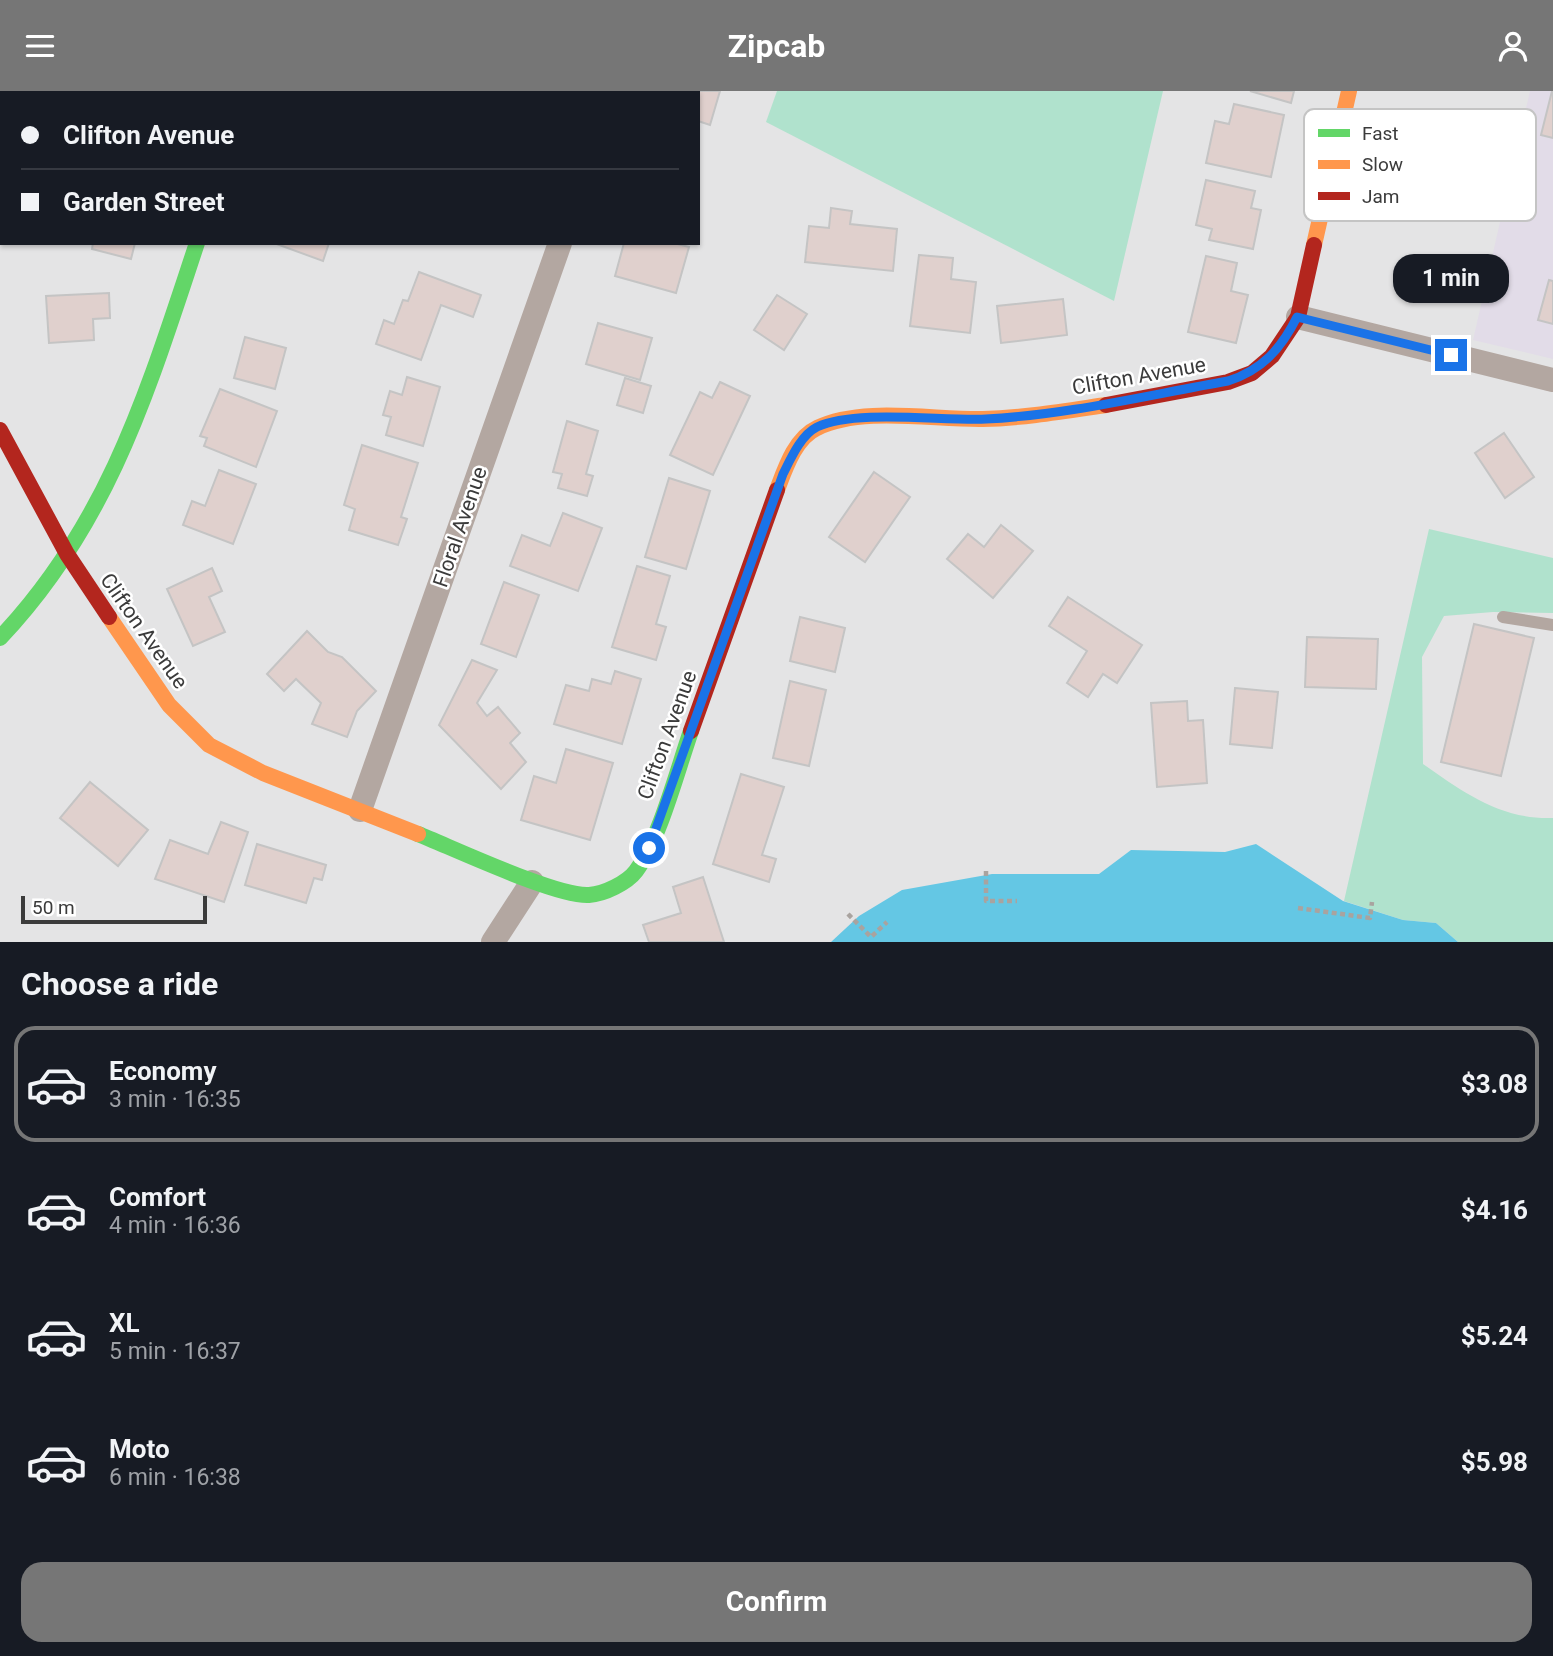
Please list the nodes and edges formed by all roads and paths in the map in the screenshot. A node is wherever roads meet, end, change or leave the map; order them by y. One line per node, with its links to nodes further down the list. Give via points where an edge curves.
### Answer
1 (1349, 91): 2 (street, Clifton Avenue)
2 (1345, 109)
3 (1319, 221): 6 (street, Clifton Avenue)
4 (196, 245): 9 (street, via 147,390 107,486)
5 (559, 245): 13 (street, Floral Avenue)
6 (1297, 317): 7 (street); 15 (street, Clifton Avenue, via 1272,356 1252,373 1228,381 1038,414 986,419 842,419 815,428 783,474 649,848 635,873 613,888 589,895)
7 (1553, 380)
8 (0, 430): 9 (street, Clifton Avenue)
9 (67, 554): 12 (street); 13 (street, Clifton Avenue, via 169,705 209,745 263,773)
10 (1503, 617): 11 (lane)
11 (1553, 625)
12 (0, 638)
13 (360, 810): 15 (street, Clifton Avenue)
14 (986, 871): 16 (path, via 986,901)
15 (532, 882): 21 (street)
16 (1017, 901)
17 (1373, 902): 18 (path, via 1370,918)
18 (1298, 908)
19 (848, 914): 20 (path, via 871,937)
20 (887, 922)
21 (493, 942)

